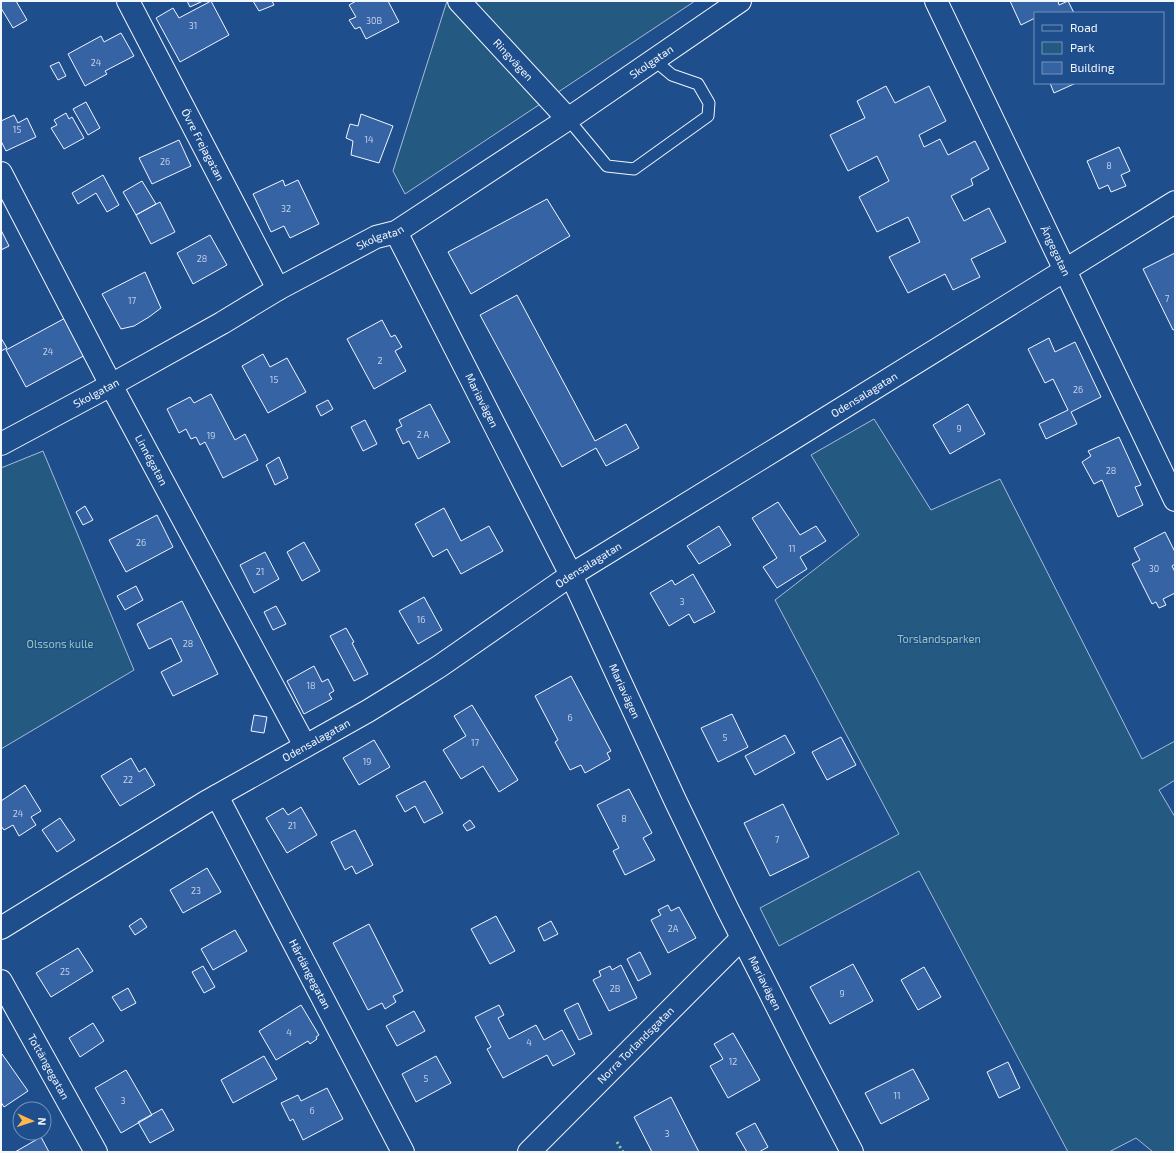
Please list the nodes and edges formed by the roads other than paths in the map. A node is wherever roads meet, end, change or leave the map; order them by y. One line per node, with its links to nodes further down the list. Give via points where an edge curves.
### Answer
1 (128, 1): 11 (street, Övre Frejagatan)
2 (459, 1): 6 (street, Ringvägen)
3 (740, 1): 5 (street, Skolgatan)
4 (936, 1): 10 (street, Ängegatan)
5 (654, 60): 6 (street, Skolgatan); 6 (lane, via 672,75 698,84 709,103 708,116 634,169 607,166)
6 (568, 119): 9 (street, Skolgatan)
7 (1, 173): 12 (street, Linnégatan)
8 (1175, 202): 10 (street, Odensalagatan)
9 (396, 232): 11 (street, Skolgatan, via 376,237); 15 (street, Mariavägen)
10 (1065, 269): 14 (street, Ängegatan); 15 (street, Odensalagatan)
11 (278, 289): 12 (street, Skolgatan)
12 (111, 385): 13 (street, Skolgatan); 16 (street, Linnégatan)
13 (1, 444)
14 (1175, 500)
15 (571, 575): 16 (street, Odensalagatan, via 440,666 368,711); 19 (street, Mariavägen)
16 (304, 746): 17 (street, Odensalagatan)
17 (217, 796): 18 (street, Odensalagatan); 22 (street, Hårdängegatan)
18 (1, 928)
19 (742, 938): 23 (street, Norra Torlandsgatan); 24 (street, Mariavägen)
20 (1, 980): 21 (street, Tottängegatan)
21 (96, 1152)
22 (403, 1152)
23 (530, 1152)
24 (852, 1152)

